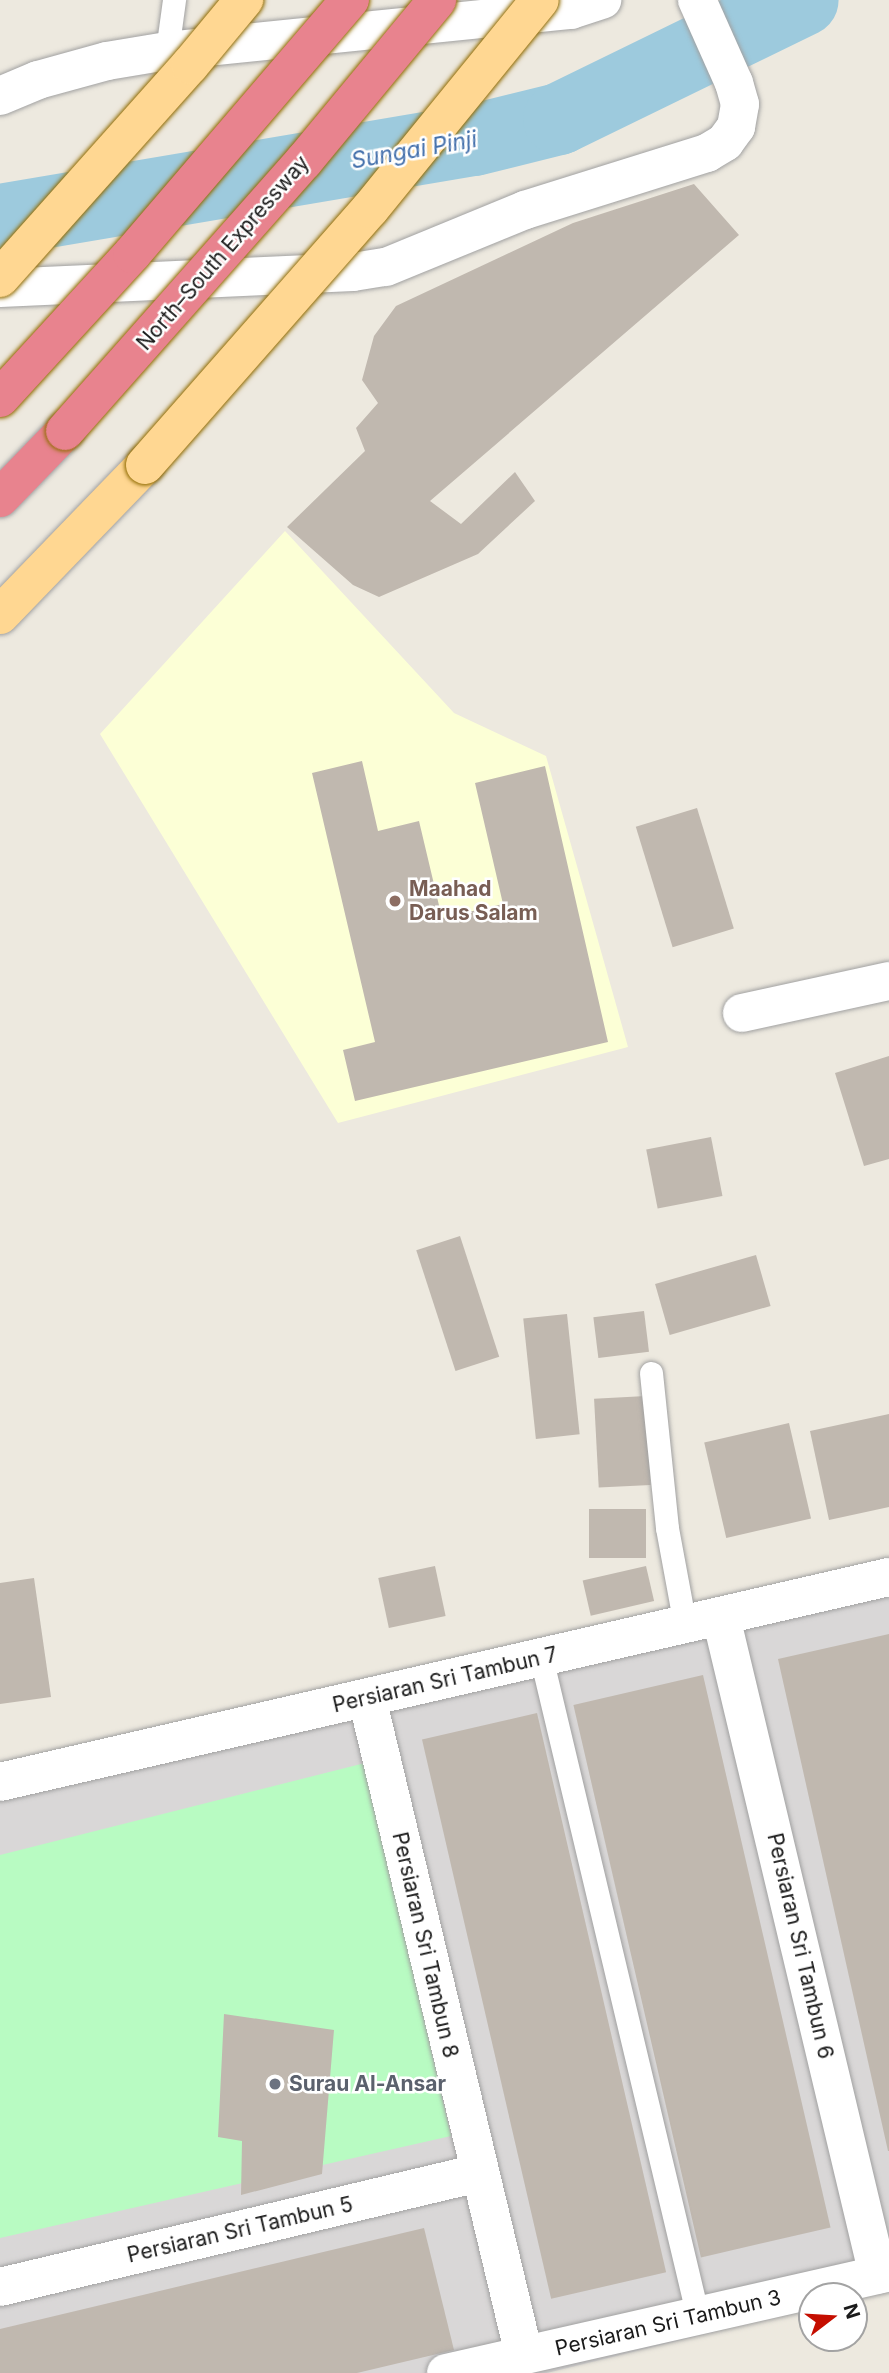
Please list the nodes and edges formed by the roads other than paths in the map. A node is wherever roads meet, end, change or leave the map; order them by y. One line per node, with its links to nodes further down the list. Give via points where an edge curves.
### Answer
1 (174, 0): 8 (lane)
2 (244, 0): 10 (main road, bridge)
3 (350, 0): 12 (highway, bridge, via 132,254)
4 (436, 0): 13 (highway, North–South Expressway, bridge, via 304,161)
5 (540, 0): 14 (main road, bridge, via 370,209 145,465)
6 (601, 0): 8 (street, via 571,10)
7 (697, 0): 11 (street, via 740,104 736,127 725,142 707,153 525,210 387,267)
8 (167, 51): 9 (street, via 107,61)
9 (0, 96)
10 (0, 278)
11 (0, 288)
12 (0, 398)
13 (0, 498)
14 (0, 615)
15 (889, 981): 16 (street)
16 (743, 1013)
17 (651, 1373): 19 (lane, via 667,1528)
18 (889, 1577): 19 (street, Persiaran Sri Tambun 7)
19 (703, 1621): 20 (street, Persiaran Sri Tambun 7); 24 (street, Persiaran Sri Tambun 6)
20 (541, 1657): 21 (street, Persiaran Sri Tambun 7); 26 (lane)
21 (366, 1698): 22 (street, Persiaran Sri Tambun 7); 23 (street, Persiaran Sri Tambun 8)
22 (0, 1782)
23 (479, 2173): 25 (street, Persiaran Sri Tambun 5); 27 (street, Persiaran Sri Tambun 8)
24 (884, 2273): 26 (street, Persiaran Sri Tambun 3)
25 (0, 2287)
26 (698, 2317): 27 (street, Persiaran Sri Tambun 3)
27 (523, 2356): 28 (street, Persiaran Sri Tambun 3)
28 (446, 2373)

